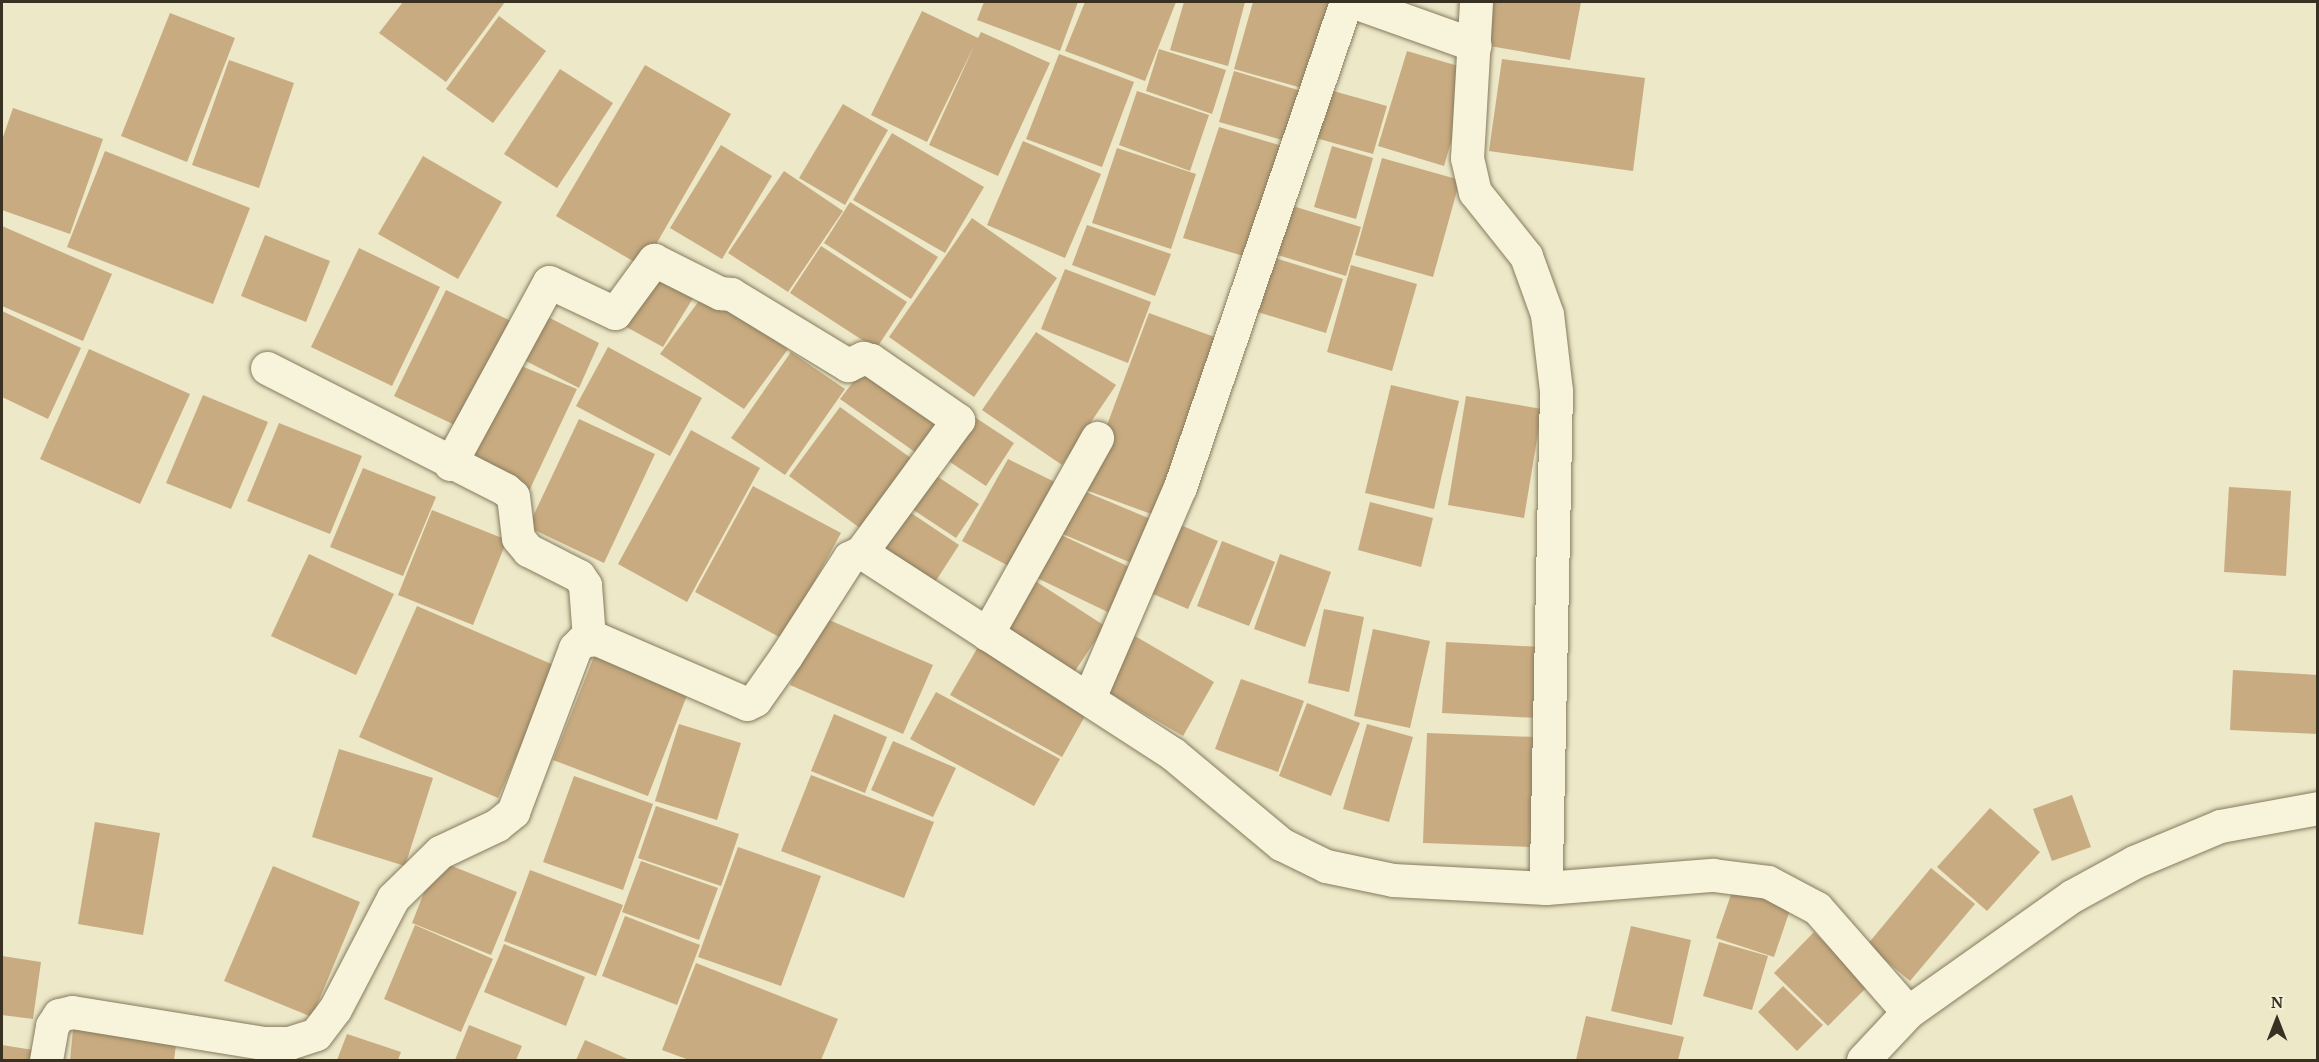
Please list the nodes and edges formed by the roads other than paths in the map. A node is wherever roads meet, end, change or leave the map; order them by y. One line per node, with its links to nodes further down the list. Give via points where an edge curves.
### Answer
1 (1347, 2): 11 (street, via 1180,488)
2 (1354, 2): 4 (street)
3 (1476, 2): 4 (street)
4 (1476, 45): 13 (street, via 1467,158 1475,192 1526,256 1547,314 1556,391)
5 (267, 368): 7 (street)
6 (1097, 438): 9 (street)
7 (450, 464): 8 (street, via 549,282 615,313 654,261 720,293 731,294 848,365 866,358 958,420); 10 (street, via 513,496 518,538 528,550 579,576 588,597)
8 (861, 552): 9 (street); 10 (street, via 849,558 755,700 747,704)
9 (987, 634): 11 (street)
10 (588, 638): 15 (street, via 575,648 513,812 497,825 440,852 393,898 335,1009 316,1034 289,1043 263,1043 72,1012 59,1015 52,1026)
11 (1089, 698): 13 (street, via 1173,754 1281,844 1326,866 1393,880)
12 (2318, 808): 14 (street, via 2220,826 2134,862 2019,929)
13 (1546, 888): 14 (street, via 1713,875 1768,882 1817,908)
14 (1908, 1012): 16 (street)
15 (46, 1060)
16 (1863, 1060)

